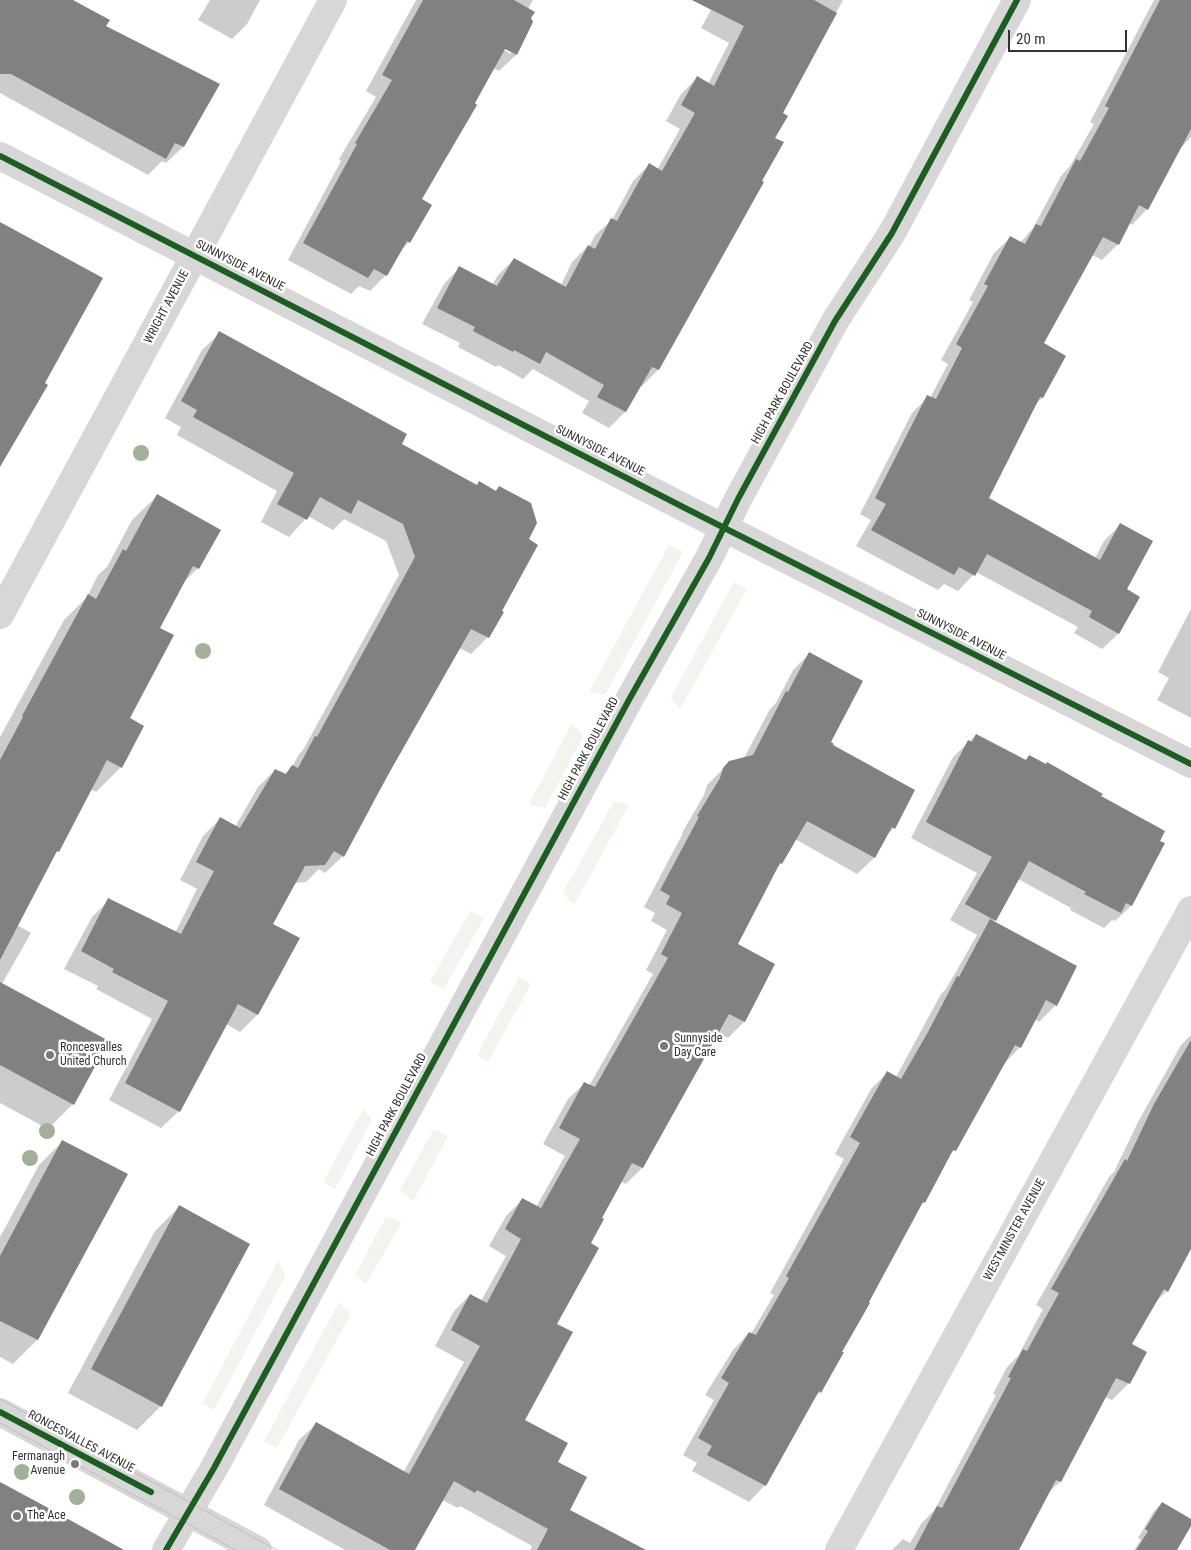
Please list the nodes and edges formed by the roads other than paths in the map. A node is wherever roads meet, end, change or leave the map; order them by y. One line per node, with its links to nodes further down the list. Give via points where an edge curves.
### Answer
1 (333, 0): 4 (street, WRIGHT AVENUE)
2 (1017, 0): 5 (street, HIGH PARK BOULEVARD, via 892,233 835,321)
3 (0, 156): 4 (street, SUNNYSIDE AVENUE)
4 (194, 255): 5 (street, SUNNYSIDE AVENUE); 6 (street, WRIGHT AVENUE)
5 (725, 527): 7 (street, SUNNYSIDE AVENUE); 10 (street, HIGH PARK BOULEVARD)
6 (0, 615)
7 (1191, 764)
8 (1191, 910): 13 (street, WESTMINSTER AVENUE)
9 (0, 1412): 10 (street, RONCESVALLES AVENUE)
10 (188, 1513): 11 (street); 12 (street, RONCESVALLES AVENUE)
11 (166, 1550)
12 (258, 1550)
13 (839, 1550)

